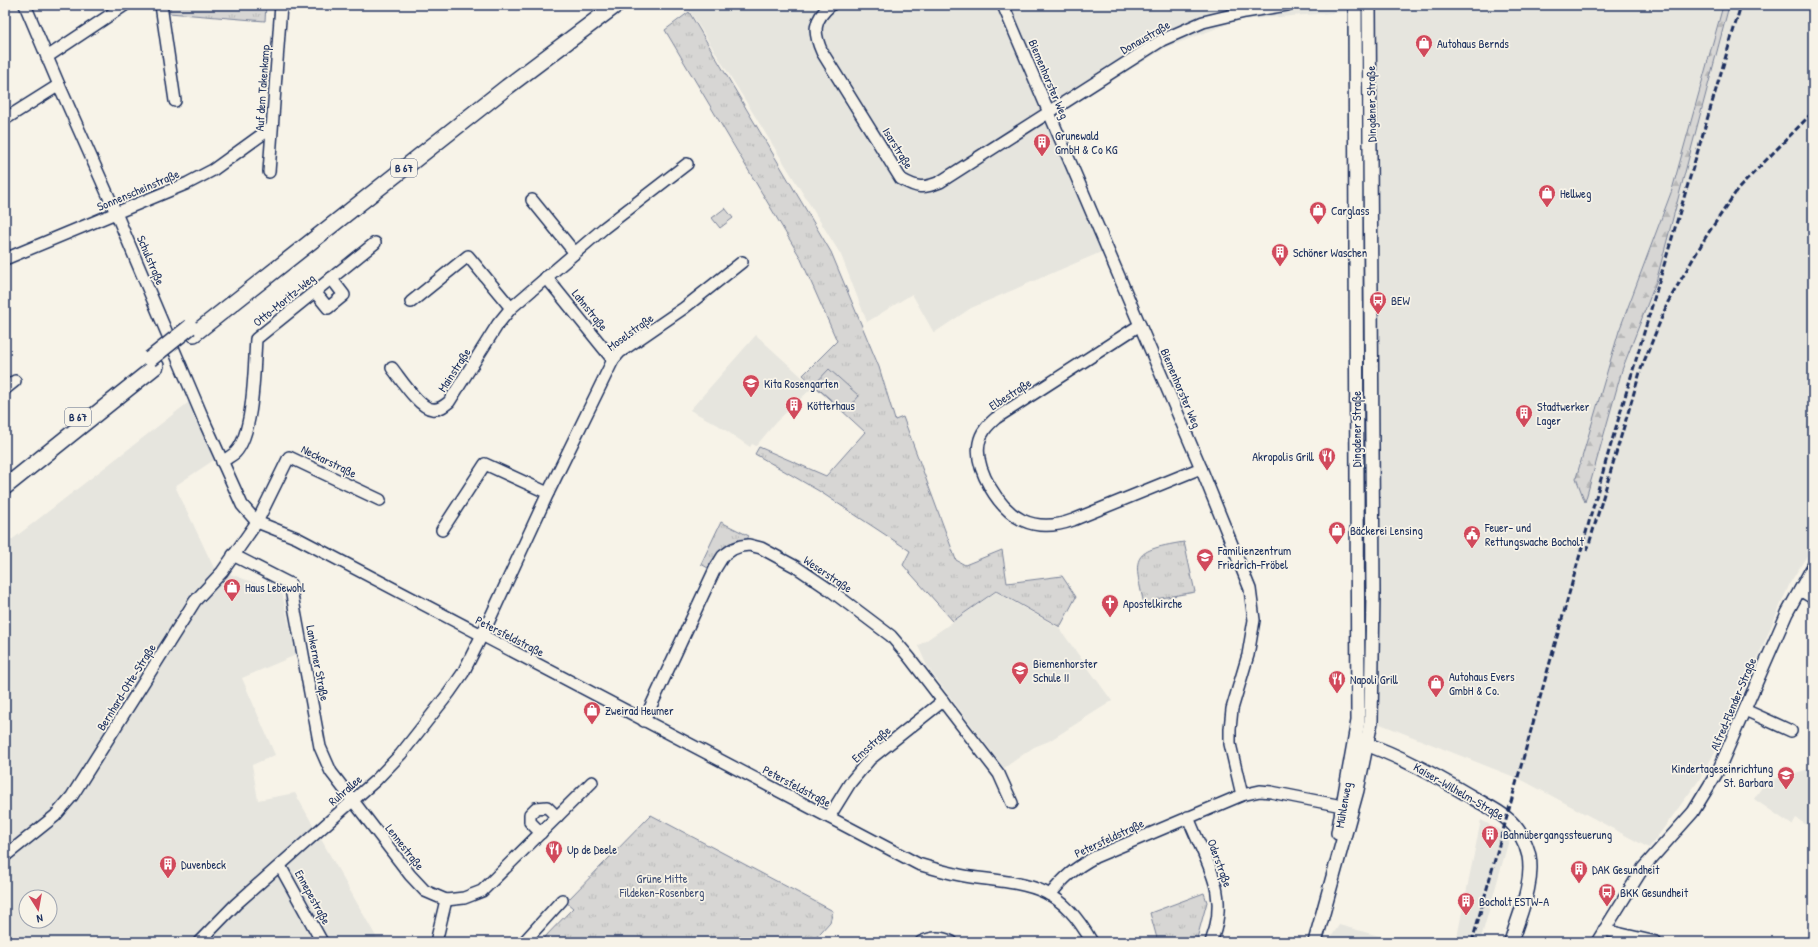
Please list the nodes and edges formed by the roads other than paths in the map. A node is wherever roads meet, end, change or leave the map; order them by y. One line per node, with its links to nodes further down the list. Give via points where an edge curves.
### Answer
1 (25, 5): 12 (street, Schulstraße)
2 (125, 5): 12 (street)
3 (161, 5): 14 (street)
4 (281, 5): 18 (street, Auf dem Takenkamp)
5 (602, 5): 34 (highway, B 67, via 501,81)
6 (616, 5): 34 (highway, B 67)
7 (831, 5): 15 (street, Isarstraße, via 818,17 815,29 817,41 901,179 913,186 926,188 940,182)
8 (1003, 5): 15 (street, Biemenhorster Weg)
9 (1287, 5): 15 (street, Donaustraße, via 1203,22 1166,38)
10 (1354, 5): 16 (main road, Dingdener Straße)
11 (1369, 5): 22 (main road, Dingdener Straße)
12 (47, 57): 13 (street, Schulstraße)
13 (59, 85): 17 (street); 23 (street, Schulstraße)
14 (175, 101)
15 (1049, 111): 33 (street, Biemenhorster Weg)
16 (1356, 116): 22 (main road, Dingdener Straße, via 1360,193 1362,200); 57 (main road, Dingdener Straße, via 1358,721)
17 (5, 119)
18 (271, 128): 20 (street, Auf dem Takenkamp); 23 (street, Sonnenscheinstraße, via 213,170)
19 (687, 164): 25 (street, Mainstraße)
20 (269, 172)
21 (532, 200): 25 (street)
22 (1371, 203): 57 (main road, Dingdener Straße, via 1371,722)
23 (116, 213): 26 (street, Sonnenscheinstraße); 40 (street, Schulstraße)
24 (375, 243): 29 (street, Otto-Moritz-Weg)
25 (575, 253): 28 (street, Mainstraße)
26 (5, 259)
27 (742, 262): 35 (street, Moselstraße, via 698,298 620,352)
28 (546, 277): 32 (street, Mainstraße); 35 (street, Lahnstraße)
29 (330, 278): 30 (street, Otto-Moritz-Weg); 30 (street, via 344,295 328,308)
30 (315, 292): 40 (street, Otto-Moritz-Weg, via 256,340 249,421 241,443 235,452)
31 (411, 302): 32 (street, via 468,256)
32 (511, 308): 37 (street, Mainstraße, via 498,324 449,402 441,408 431,409 422,405)
33 (1140, 325): 41 (street, Biemenhorster Weg); 41 (street, Elbestraße, via 988,425 982,433 978,449 984,474 999,502 1007,510 1024,521 1046,526 1064,524)
34 (192, 331): 36 (highway, B 67)
35 (613, 360): 44 (street, Moselstraße)
36 (153, 362): 42 (highway, B 67); 43 (highway, B 67)
37 (392, 368)
38 (15, 381): 39 (street)
39 (5, 389)
40 (222, 462): 46 (street, Schulstraße, via 242,505)
41 (1201, 468): 59 (street, Biemenhorster Weg, via 1245,575 1253,602 1254,620 1248,655 1232,710 1230,729 1230,744)
42 (5, 475)
43 (5, 487)
44 (548, 493): 47 (street, via 485,464); 52 (street, Moselstraße)
45 (380, 500): 46 (street, Neckarstraße, via 289,457)
46 (257, 522): 48 (street, Bernhard-Otte-Straße); 52 (street, Petersfeldstraße, via 297,538)
47 (442, 530)
48 (233, 555): 60 (street, Lankerner Straße, via 290,584 320,747 331,772); 67 (street, Bernhard-Otte-Straße, via 222,572 195,601 72,796 55,816)
49 (1813, 566): 50 (street, Alfred-Flender-Straße)
50 (1800, 590): 51 (street); 54 (street, Alfred-Flender-Straße, via 1778,632)
51 (1813, 598)
52 (482, 636): 55 (street, Petersfeldstraße); 60 (street, Ruhrallee, via 463,673 423,728 386,770)
53 (943, 701): 55 (street, Weserstraße, via 891,636 796,568 761,548 749,545 733,549 723,556 715,569); 61 (street, Weserstraße, via 999,774); 64 (street, Emsstraße, via 870,759 850,783)
54 (1745, 710): 56 (street); 73 (street, Alfred-Flender-Straße, via 1706,792 1643,868)
55 (644, 721): 64 (street, Petersfeldstraße)
56 (1791, 731)
57 (1361, 743): 62 (main road, Mühlenweg); 69 (main road, Mühlenweg, via 1355,797); 83 (main road, Kaiser-Wilhelm-Straße, via 1401,758 1462,791 1506,818 1517,829 1529,855 1530,869)
58 (592, 782): 63 (street)
59 (1242, 795): 62 (street, Petersfeldstraße, via 1260,791 1271,792); 65 (street, Petersfeldstraße)
60 (352, 801): 68 (street, Ruhrallee); 71 (street, Lennestraße, via 425,891)
61 (1012, 803)
62 (1342, 806): 69 (main road, Mühlenweg)
63 (557, 817): 66 (street); 66 (street, via 547,807 536,808 530,814 530,822)
64 (828, 817): 70 (street, Petersfeldstraße, via 918,864 949,873 1030,886)
65 (1188, 817): 70 (street, Petersfeldstraße, via 1076,867); 81 (street, Oderstraße, via 1211,870 1219,899 1217,923)
66 (541, 833): 71 (street, via 482,891 464,898)
67 (5, 856)
68 (280, 866): 74 (street, Ruhrallee, via 236,904); 75 (street, Ennepestraße)
69 (1334, 869): 82 (main road, Mühlenweg)
70 (1050, 895): 80 (street, via 1070,910)
71 (446, 900): 76 (street)
72 (562, 900): 77 (street)
73 (1604, 930): 84 (street, Alfred-Flender-Straße); 85 (street)
74 (199, 942)
75 (322, 942)
76 (436, 942)
77 (524, 942)
78 (921, 942): 79 (street, via 940,938)
79 (952, 942)
80 (1092, 942)
81 (1211, 942)
82 (1315, 942)
83 (1511, 942)
84 (1597, 942)
85 (1656, 942)

